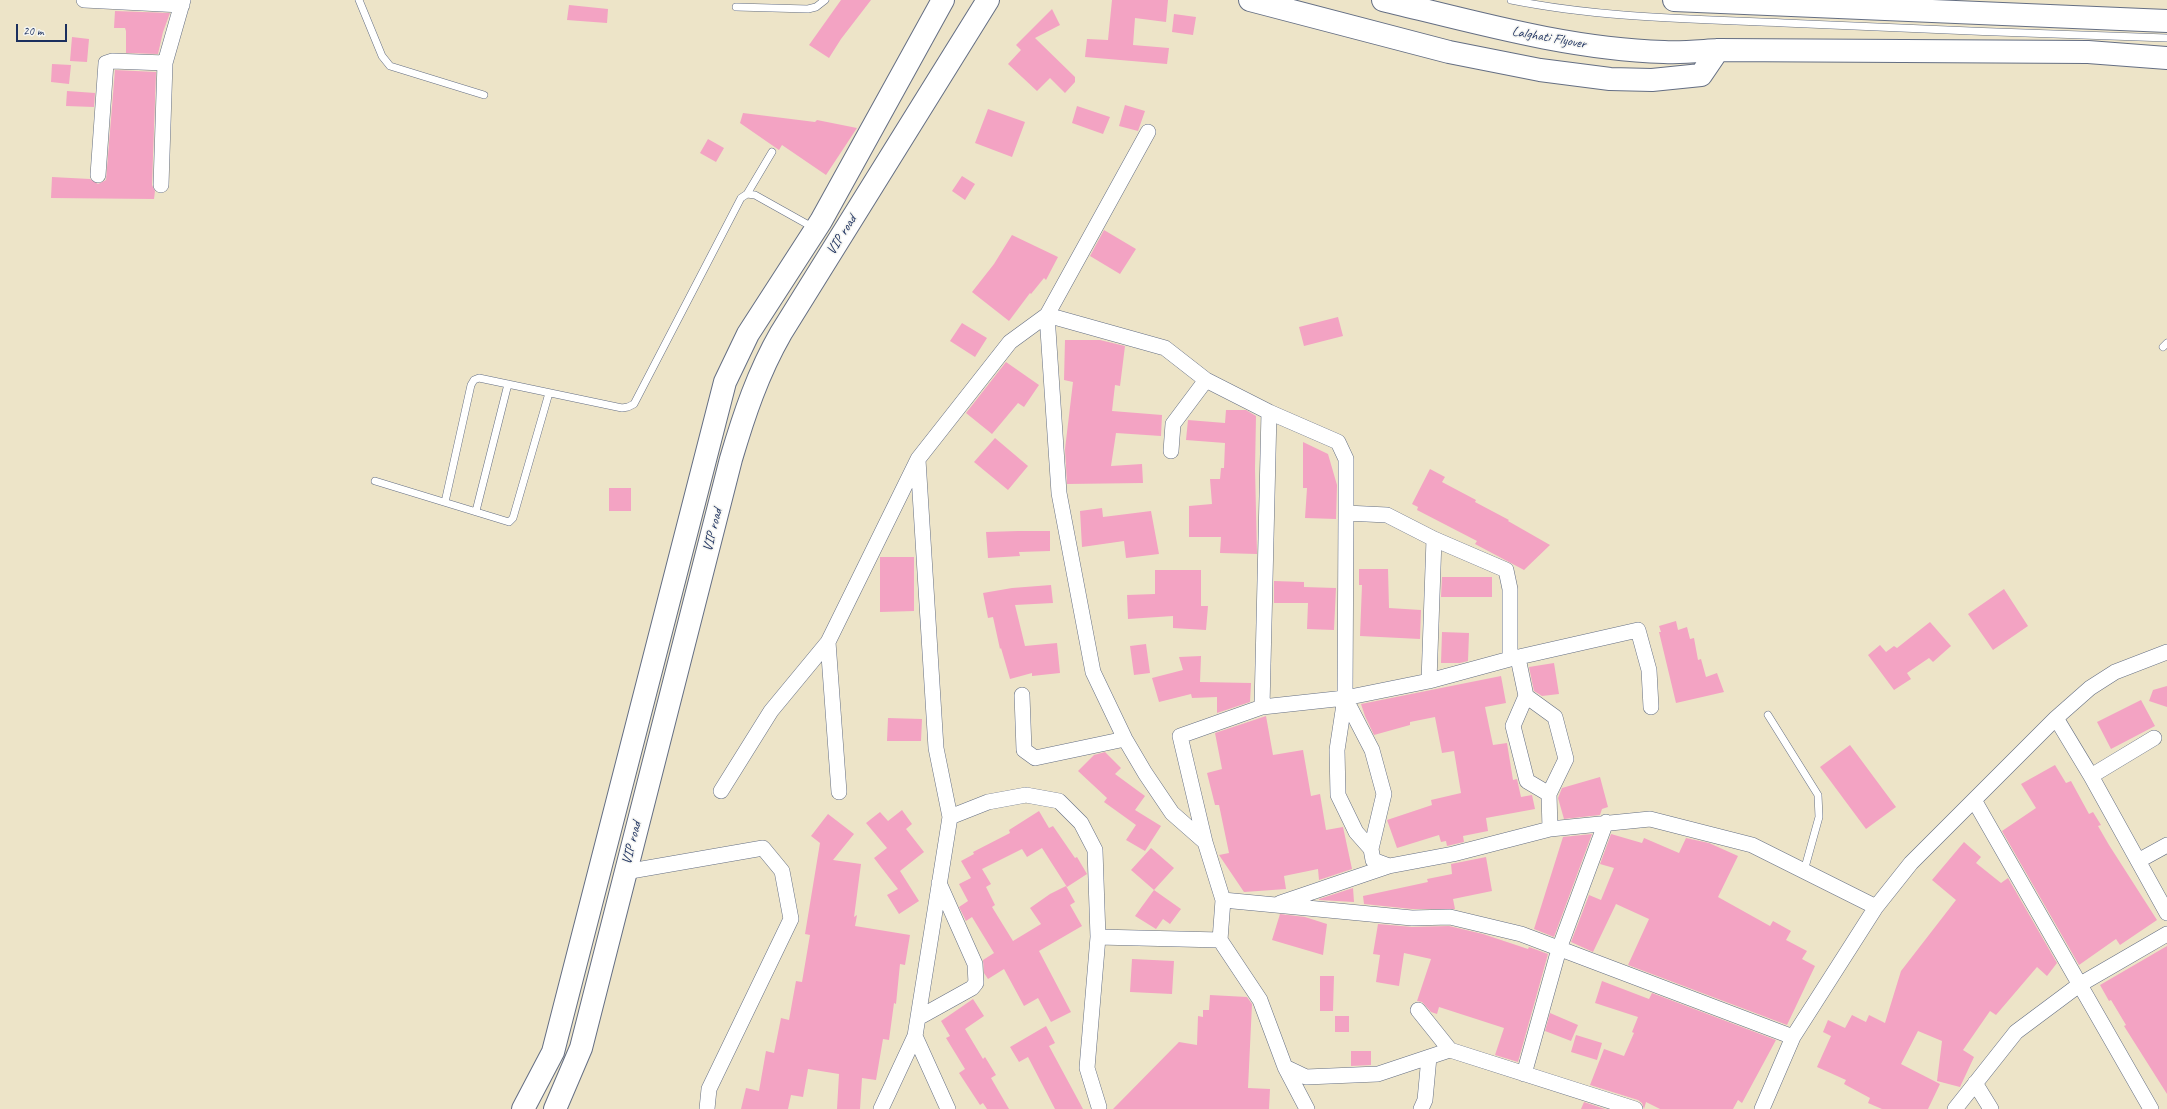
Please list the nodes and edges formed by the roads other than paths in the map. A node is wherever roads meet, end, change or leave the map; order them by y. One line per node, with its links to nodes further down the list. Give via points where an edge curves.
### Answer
1 (84, 0): 10 (street)
2 (359, 0): 18 (lane, via 382,56 390,66)
3 (825, 0): 11 (lane, via 808,9)
4 (941, 0): 24 (main road, VIP road)
5 (998, 0): 12 (main road, VIP road)
6 (1250, 0): 15 (main road, via 1449,52 1540,70 1610,79 1652,80 1701,75)
7 (1383, 0): 15 (main road, Lalghati Flyover, via 1535,37 1603,47 1665,52)
8 (1511, 0): 14 (lane, via 1658,18)
9 (1674, 0): 13 (main road)
10 (183, 3): 17 (street)
11 (736, 7)
12 (985, 7): 64 (main road, VIP road, via 764,362 731,459)
13 (2167, 21)
14 (2167, 38)
15 (1718, 50): 16 (main road, Lalghati Flyover, via 2088,52)
16 (2167, 58)
17 (165, 63): 21 (street, via 106,63); 22 (street)
18 (484, 95)
19 (1148, 132): 25 (street)
20 (772, 152): 23 (lane)
21 (98, 175)
22 (161, 185)
23 (747, 194): 24 (lane, via 755,195); 28 (lane, via 741,198 634,404 622,408)
24 (816, 229): 85 (main road, VIP road, via 748,334 726,382 553,1052)
25 (1047, 315): 26 (street, via 1165,348); 31 (street, via 1010,342); 49 (street, via 1061,508 1093,672)
26 (1206, 380): 29 (street); 30 (street, via 1174,424)
27 (508, 384): 28 (lane); 33 (lane, via 479,378 471,385); 34 (lane)
28 (549, 393): 34 (lane, via 513,518 509,522)
29 (1268, 412): 35 (street, via 1338,442 1346,459); 45 (street)
30 (1171, 451)
31 (918, 459): 37 (street); 55 (street, via 936,748)
32 (375, 481): 33 (lane)
33 (445, 502): 34 (lane)
34 (476, 511)
35 (1346, 513): 36 (street, via 1387,514); 43 (street)
36 (1434, 539): 39 (street, via 1506,570 1510,589); 40 (street)
37 (828, 642): 51 (street, via 771,711); 52 (street)
38 (2167, 652): 47 (street, via 2115,672 2090,688)
39 (1514, 659): 40 (street); 42 (street); 44 (street, via 1638,630 1649,670)
40 (1429, 681): 43 (street)
41 (1022, 695): 49 (street, via 1024,750 1035,758)
42 (1526, 696): 53 (street, via 1513,726 1527,781); 53 (street, via 1556,718 1566,759)
43 (1345, 698): 45 (street); 60 (street, via 1372,750 1384,794); 60 (street, via 1337,750 1338,795 1356,832)
44 (1651, 706)
45 (1262, 707): 58 (street, via 1180,736)
46 (1768, 715): 63 (lane, via 1818,795 1819,817)
47 (2056, 718): 50 (street); 54 (street)
48 (2154, 738): 50 (street)
49 (1125, 739): 58 (street, via 1172,813)
50 (2091, 776): 61 (street)
51 (721, 791)
52 (840, 792)
53 (1550, 794): 57 (street)
54 (1974, 800): 68 (street, via 1911,863); 74 (street)
55 (950, 817): 65 (street); 71 (street, via 988,802 1026,795 1059,801 1081,824 1095,850)
56 (1606, 822): 57 (street); 63 (street, via 1650,819 1752,845); 73 (street)
57 (1550, 828): 62 (street, via 1453,854)
58 (1205, 842): 66 (street)
59 (2167, 845): 61 (street)
60 (1371, 849): 62 (street, via 1373,860)
61 (2138, 861): 69 (street)
62 (1389, 866): 67 (street)
63 (1804, 871): 68 (street)
64 (625, 872): 86 (main road, VIP road, via 581,1048); 87 (street, via 763,848 782,871 791,919 709,1089)
65 (940, 883): 76 (street); 76 (street, via 975,964 976,983 972,988)
66 (1223, 900): 67 (street); 72 (street)
67 (1275, 905): 73 (street, via 1412,918 1450,917 1521,934)
68 (1876, 907): 78 (street)
69 (2167, 913)
70 (2167, 934): 74 (street)
71 (1098, 937): 72 (street); 84 (street, via 1087,1068)
72 (1220, 940): 81 (street, via 1260,1000)
73 (1559, 949): 78 (street); 82 (street)
74 (2079, 985): 83 (street, via 2016,1032); 96 (street)
75 (1418, 1010): 79 (street)
76 (918, 1018): 77 (street)
77 (915, 1036): 88 (street); 89 (street)
78 (1793, 1037): 93 (street)
79 (1450, 1050): 80 (street); 82 (street)
80 (1429, 1057): 81 (street, via 1378,1074 1306,1077); 91 (street, via 1425,1100)
81 (1285, 1067): 90 (street)
82 (1524, 1074): 92 (street)
83 (1975, 1084): 94 (street); 95 (street)
84 (1099, 1106)
85 (523, 1109)
86 (555, 1109)
87 (707, 1109)
88 (881, 1109)
89 (948, 1109)
90 (1307, 1109)
91 (1421, 1109)
92 (1635, 1109)
93 (1762, 1109)
94 (1955, 1109)
95 (1991, 1109)
96 (2151, 1109)

